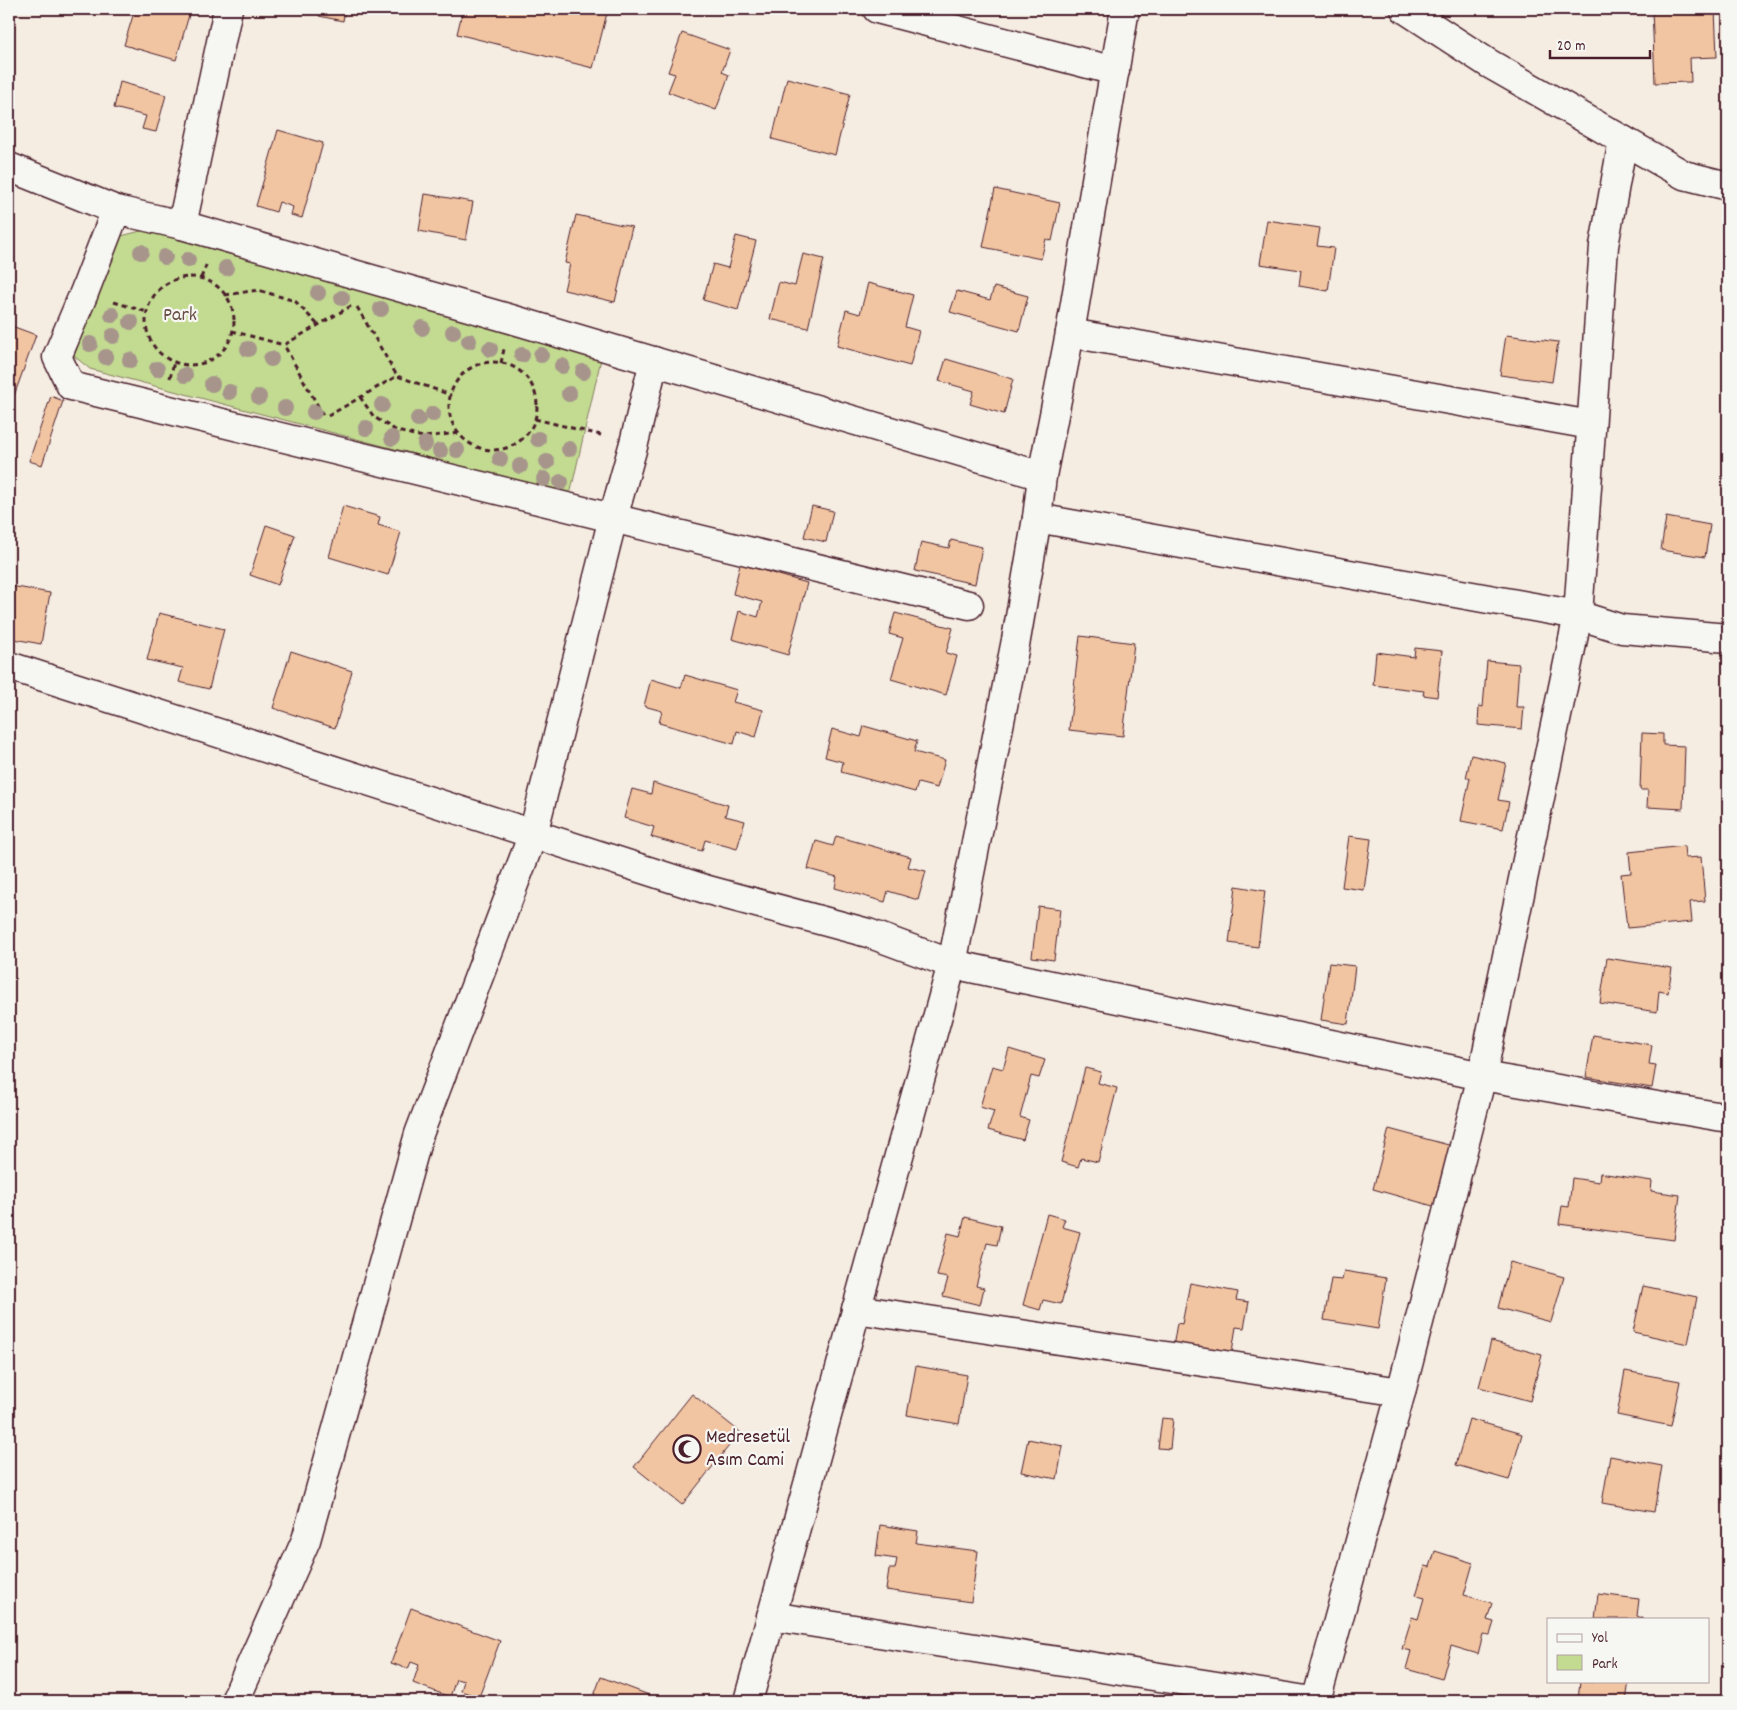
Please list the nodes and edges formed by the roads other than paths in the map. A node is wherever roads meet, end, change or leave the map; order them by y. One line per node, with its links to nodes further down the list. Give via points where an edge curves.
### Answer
1 (228, 9): 10 (street)
2 (876, 9): 5 (street)
3 (1125, 9): 5 (street)
4 (1407, 9): 6 (street, via 1488,63)
5 (1115, 71): 11 (street)
6 (1623, 140): 8 (street, via 1684,175); 13 (street, via 1604,246)
7 (9, 167): 9 (street)
8 (1728, 186)
9 (116, 210): 10 (street); 15 (street, via 57,357 71,386)
10 (182, 226): 12 (street)
11 (1070, 333): 13 (street); 14 (street)
12 (654, 361): 14 (street); 15 (street)
13 (1591, 425): 18 (street)
14 (1042, 476): 16 (street)
15 (613, 518): 17 (street); 21 (street)
16 (1037, 518): 18 (street); 22 (street)
17 (969, 605)
18 (1578, 615): 19 (street, via 1622,629); 23 (street)
19 (1728, 638)
20 (9, 666): 21 (street)
21 (533, 834): 22 (street, via 708,890 868,932); 28 (street, via 419,1134 306,1540)
22 (952, 964): 23 (street); 25 (street)
23 (1482, 1076): 24 (street); 26 (street)
24 (1728, 1118)
25 (856, 1309): 26 (street); 27 (street)
26 (1401, 1392): 31 (street)
27 (771, 1616): 29 (street); 30 (street)
28 (235, 1701)
29 (748, 1701)
30 (1312, 1701)
31 (1316, 1701)

